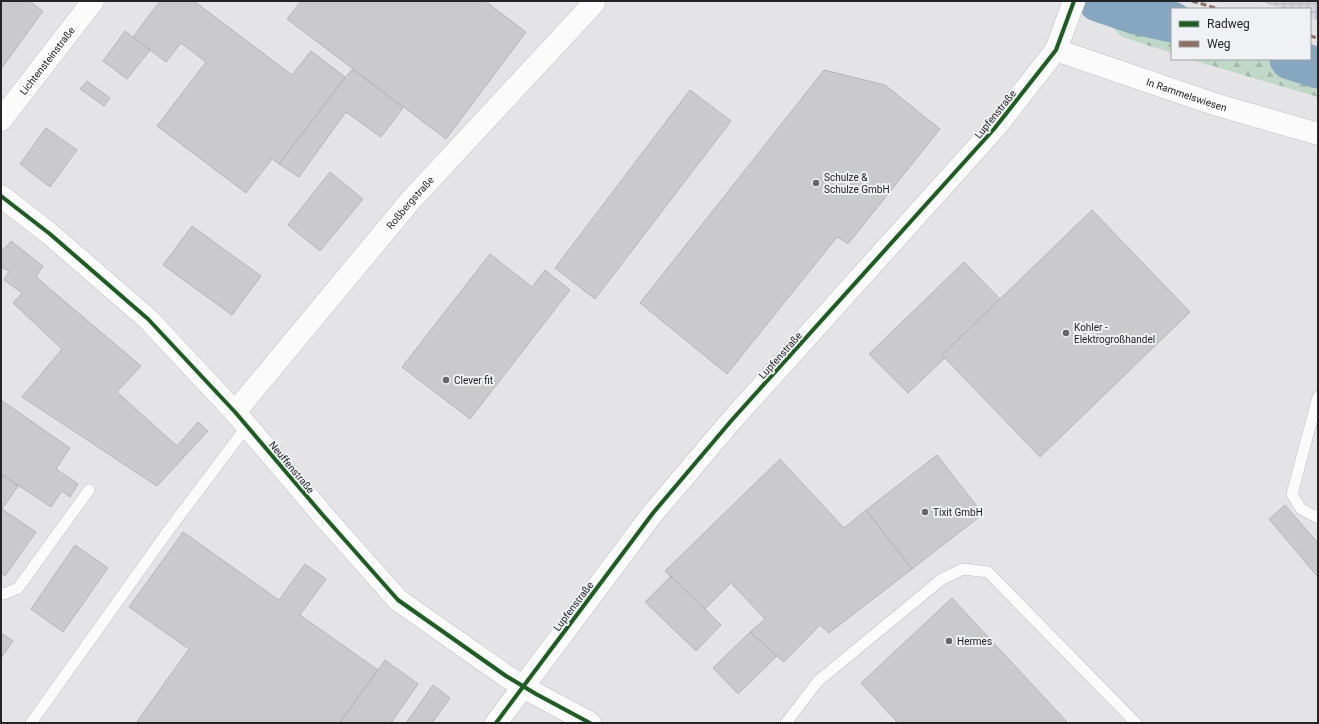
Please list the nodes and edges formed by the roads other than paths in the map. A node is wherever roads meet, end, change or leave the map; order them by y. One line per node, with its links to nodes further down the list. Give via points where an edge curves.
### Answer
1 (93, 1): 5 (street, Lichtensteinstraße)
2 (594, 1): 9 (street, Roßbergstraße, via 411,200)
3 (1072, 8): 4 (street, Lupfenstraße)
4 (1056, 50): 6 (street, In Rammelswiesen, via 1214,104); 13 (street, Lupfenstraße, via 994,129 731,421 653,513)
5 (1, 120)
6 (1318, 134)
7 (1, 196): 9 (street, Neuffenstraße, via 50,234 148,319)
8 (1318, 397): 11 (lane, via 1292,494 1301,509)
9 (241, 419): 13 (street, Neuffenstraße, via 398,600); 14 (lane, via 168,530)
10 (89, 490): 12 (lane, via 18,588)
11 (1318, 518)
12 (1, 593)
13 (523, 686): 15 (street, Lupfenstraße); 16 (street, Neuffenstraße)
14 (30, 723)
15 (496, 723)
16 (590, 723)
17 (786, 723): 18 (lane, via 818,681 942,579 963,569 988,572)
18 (1136, 723)

